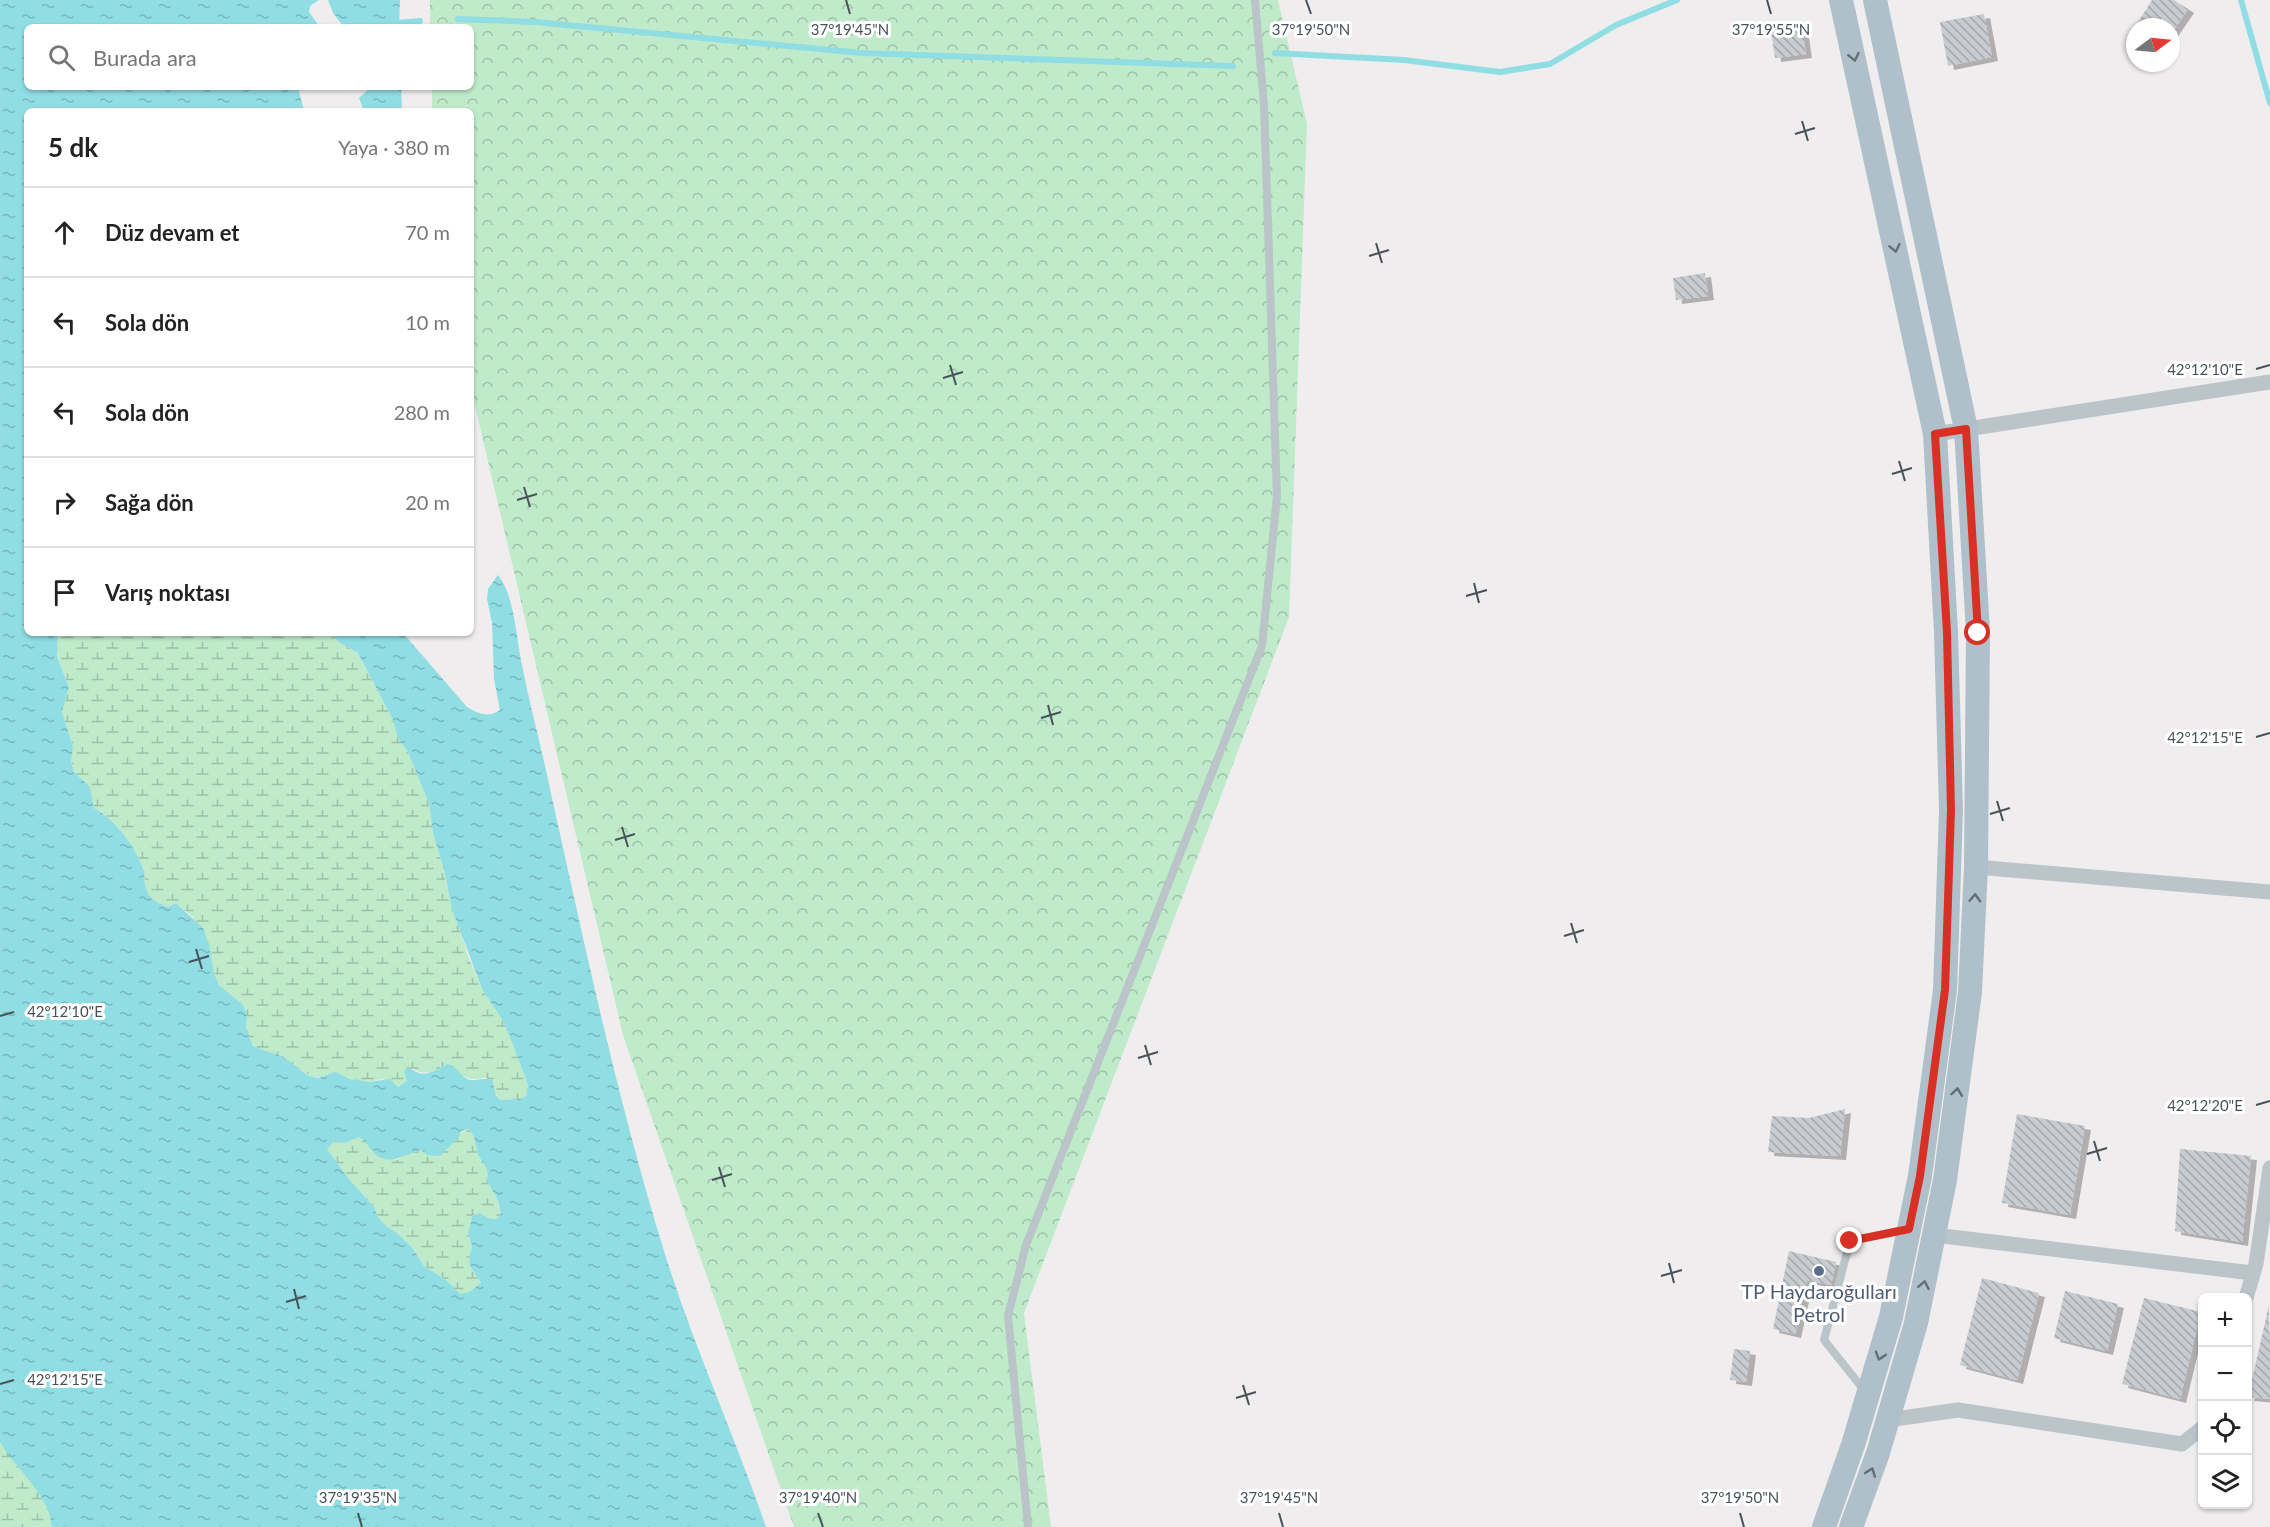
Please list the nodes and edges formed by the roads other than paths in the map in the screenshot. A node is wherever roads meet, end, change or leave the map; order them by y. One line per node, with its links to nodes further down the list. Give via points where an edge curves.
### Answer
1 (1255, 0): 17 (lane, via 1264,105 1277,496 1262,646 1023,1255 1008,1316)
2 (1841, 0): 6 (main road, one-way to 6)
3 (1875, 0): 5 (main road)
4 (2270, 382): 5 (street)
5 (1966, 429): 6 (street); 7 (main road, via 1978,633)
6 (1935, 434): 10 (main road, via 1947,632 1951,810 1945,990)
7 (1976, 867): 8 (street); 11 (main road, one-way to 7, via 1970,992)
8 (2270, 892)
9 (2270, 1168): 12 (street)
10 (1909, 1229): 14 (main road, one-way to 14, via 1891,1317); 14 (lane, via 1850,1241 1824,1340)
11 (1934, 1235): 12 (street); 15 (main road, one-way to 11, via 1916,1323)
12 (2253, 1273): 13 (street)
13 (2247, 1293)
14 (1868, 1395): 18 (main road)
15 (1888, 1420): 16 (street, via 1958,1410 2182,1444); 19 (main road, one-way to 15)
16 (2198, 1431)
17 (1028, 1527)
18 (1824, 1527)
19 (1851, 1527)

